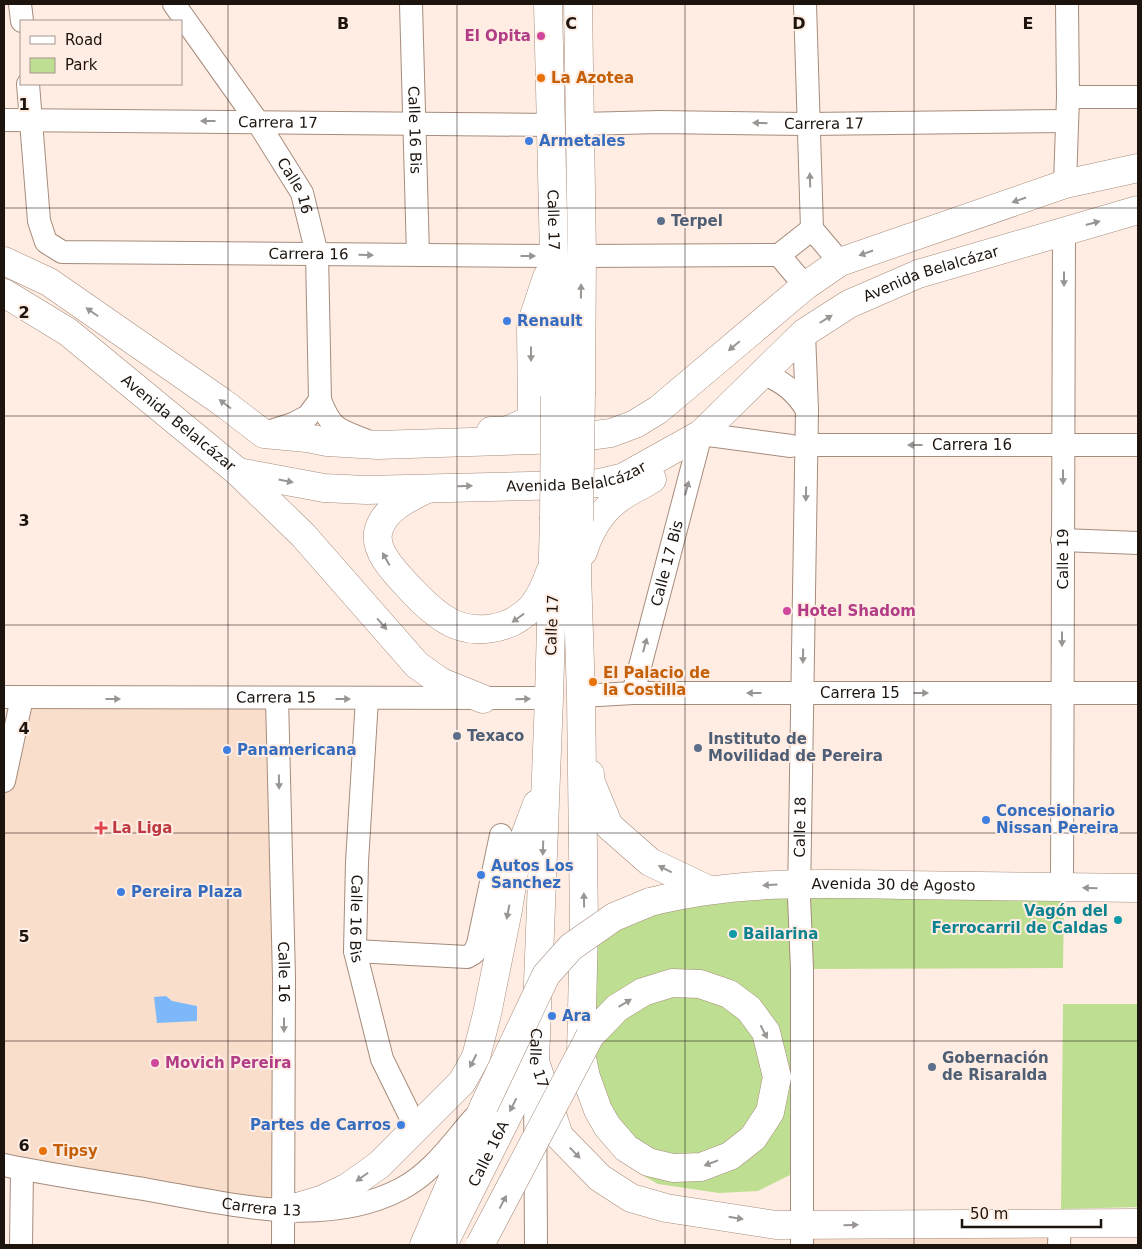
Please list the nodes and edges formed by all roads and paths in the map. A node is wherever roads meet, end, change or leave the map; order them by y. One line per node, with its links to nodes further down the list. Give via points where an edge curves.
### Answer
1 (20, 4): 8 (street)
2 (174, 4): 14 (street, Calle 16)
3 (411, 4): 16 (street, Calle 16 Bis)
4 (548, 4): 17 (main road, Calle 17)
5 (578, 4): 18 (main road, Calle 17)
6 (805, 4): 19 (street)
7 (1067, 4): 10 (street)
8 (22, 20)
9 (28, 85): 13 (street)
10 (1068, 97): 11 (street); 15 (street)
11 (1138, 97)
12 (4, 120): 13 (street, Carrera 17)
13 (32, 121): 14 (street, Carrera 17, one-way to 13); 25 (street, Carrera 16, via 39,221 46,242 62,252)
14 (257, 121): 16 (street, Carrera 17); 25 (street, Calle 16, via 302,193)
15 (1067, 121): 19 (street, Carrera 17); 21 (street)
16 (414, 122): 17 (street, Carrera 17); 26 (street, Calle 16 Bis)
17 (551, 124): 27 (main road, Calle 17)
18 (580, 124): 19 (street, Carrera 17, one-way to 18); 28 (main road, Calle 17)
19 (808, 124): 23 (street, one-way to 19)
20 (1138, 168): 21 (main road)
21 (1065, 184): 31 (main road, one-way to 31)
22 (1138, 210): 24 (main road, Avenida Belalcázar, one-way to 22)
23 (812, 228): 29 (street); 31 (street)
24 (1064, 230): 34 (main road, Avenida Belalcázar, one-way to 24, via 850,304 918,274); 43 (street, Calle 19, one-way to 43)
25 (317, 254): 26 (street, Carrera 16, one-way to 26); 37 (street, Calle 16)
26 (418, 255): 27 (street, Carrera 16, one-way to 27)
27 (554, 256): 36 (main road, Calle 17); 39 (main road, one-way to 39, via 531,325 530,420 506,430)
28 (582, 256): 29 (street); 36 (main road, Calle 17, one-way to 28)
29 (780, 256): 32 (street)
30 (4, 261): 40 (main road, one-way to 30, via 49,282)
31 (840, 262): 32 (main road)
32 (805, 286): 42 (main road, one-way to 42, via 658,410 636,424 611,433 565,440)
33 (4, 293): 46 (main road, Avenida Belalcázar, via 68,332)
34 (804, 333): 35 (main road, Avenida Belalcázar); 38 (street, Calle 18)
35 (763, 374): 38 (street, via 789,387); 41 (main road, Avenida Belalcázar)
36 (568, 394): 50 (main road, Calle 17, bridge)
37 (320, 400): 39 (street, Calle 16, via 333,425); 40 (street, via 308,416)
38 (807, 410): 45 (street, Calle 18)
39 (345, 432): 42 (street, Calle 16)
40 (264, 434): 42 (main road)
41 (701, 434): 45 (street, Carrera 16); 47 (main road, Avenida Belalcázar, one-way to 41, via 599,483 624,477); 50 (main road, via 666,470 608,507); 51 (street, Calle 17 Bis, one-way to 41)
42 (378, 445)
43 (1063, 445): 44 (street, Carrera 16); 45 (street, Carrera 16, one-way to 45); 48 (street, Calle 19, one-way to 48)
44 (1138, 445)
45 (799, 446): 52 (street, Calle 18, one-way to 52)
46 (238, 472): 47 (main road, Avenida Belalcázar, one-way to 47, via 324,488); 60 (main road, one-way to 60, via 303,535 417,664 441,682)
47 (432, 487): 50 (main road, one-way to 47, via 516,621 479,630 444,619 420,600 390,566 377,535 380,524 392,510 405,499)
48 (1062, 540): 49 (street); 53 (street, Calle 19, one-way to 53)
49 (1138, 543)
50 (565, 568): 55 (main road, Calle 17); 59 (main road, Calle 17)
51 (633, 693): 52 (street, Carrera 15, one-way to 51); 55 (street, Carrera 15)
52 (802, 693): 53 (street, Carrera 15, one-way to 53); 64 (street, Calle 18)
53 (1061, 693): 54 (street, Carrera 15); 65 (street, Calle 19)
54 (1138, 693)
55 (582, 696): 67 (main road, one-way to 55, via 650,862 608,826 590,780); 69 (main road, Calle 17, one-way to 55)
56 (13, 698): 57 (street, Carrera 15, one-way to 57); 61 (street)
57 (277, 698): 58 (street, Carrera 15, one-way to 58); 74 (street, Calle 16, one-way to 74, via 284,976)
58 (367, 698): 60 (street, Carrera 15); 68 (street, Calle 16 Bis)
59 (550, 698): 60 (street, Carrera 15, one-way to 59); 62 (main road, Calle 17)
60 (482, 699)
61 (4, 781)
62 (546, 781): 70 (main road, Calle 17, one-way to 70); 72 (main road, one-way to 72, via 516,860 476,1056 462,1082)
63 (501, 835): 68 (street, via 474,952 467,957)
64 (800, 883): 65 (main road, Avenida 30 de Agosto); 67 (main road, Avenida 30 de Agosto, one-way to 67); 77 (street, Calle 18)
65 (1062, 887): 66 (main road, Avenida 30 de Agosto, one-way to 65)
66 (1138, 888)
67 (709, 890): 71 (main road, Avenida 30 de Agosto, bridge, via 650,902 614,917 571,947 546,975)
68 (355, 951): 72 (street, Calle 16 Bis, via 382,1059)
69 (585, 1045): 69 (main road, one-way to 69, via 617,1008 643,992 672,983 700,984 729,994 749,1009 766,1032 777,1077 770,1112 753,1138 730,1156 701,1167 673,1168 648,1162 626,1148 598,1110 586,1078); 82 (main road, one-way to 69, bridge)
70 (535, 1062): 77 (main road, one-way to 77, via 559,1136 600,1178 632,1198 666,1208 776,1224); 81 (main road, Calle 16A, one-way to 81); 83 (street, Calle 17)
71 (484, 1106): 74 (street, Carrera 13, via 430,1169 402,1188 368,1203 335,1210); 80 (main road, Avenida 30 de Agosto)
72 (416, 1128): 74 (main road, one-way to 74, via 379,1165 348,1187 321,1200)
73 (13, 1167): 74 (street, Carrera 13); 78 (street)
74 (284, 1211): 79 (street, Calle 16)
75 (1138, 1223): 76 (main road)
76 (1059, 1234): 77 (main road, one-way to 76)
77 (802, 1235)
78 (21, 1245)
79 (283, 1245)
80 (424, 1245)
81 (443, 1245)
82 (480, 1245)
83 (536, 1245)

